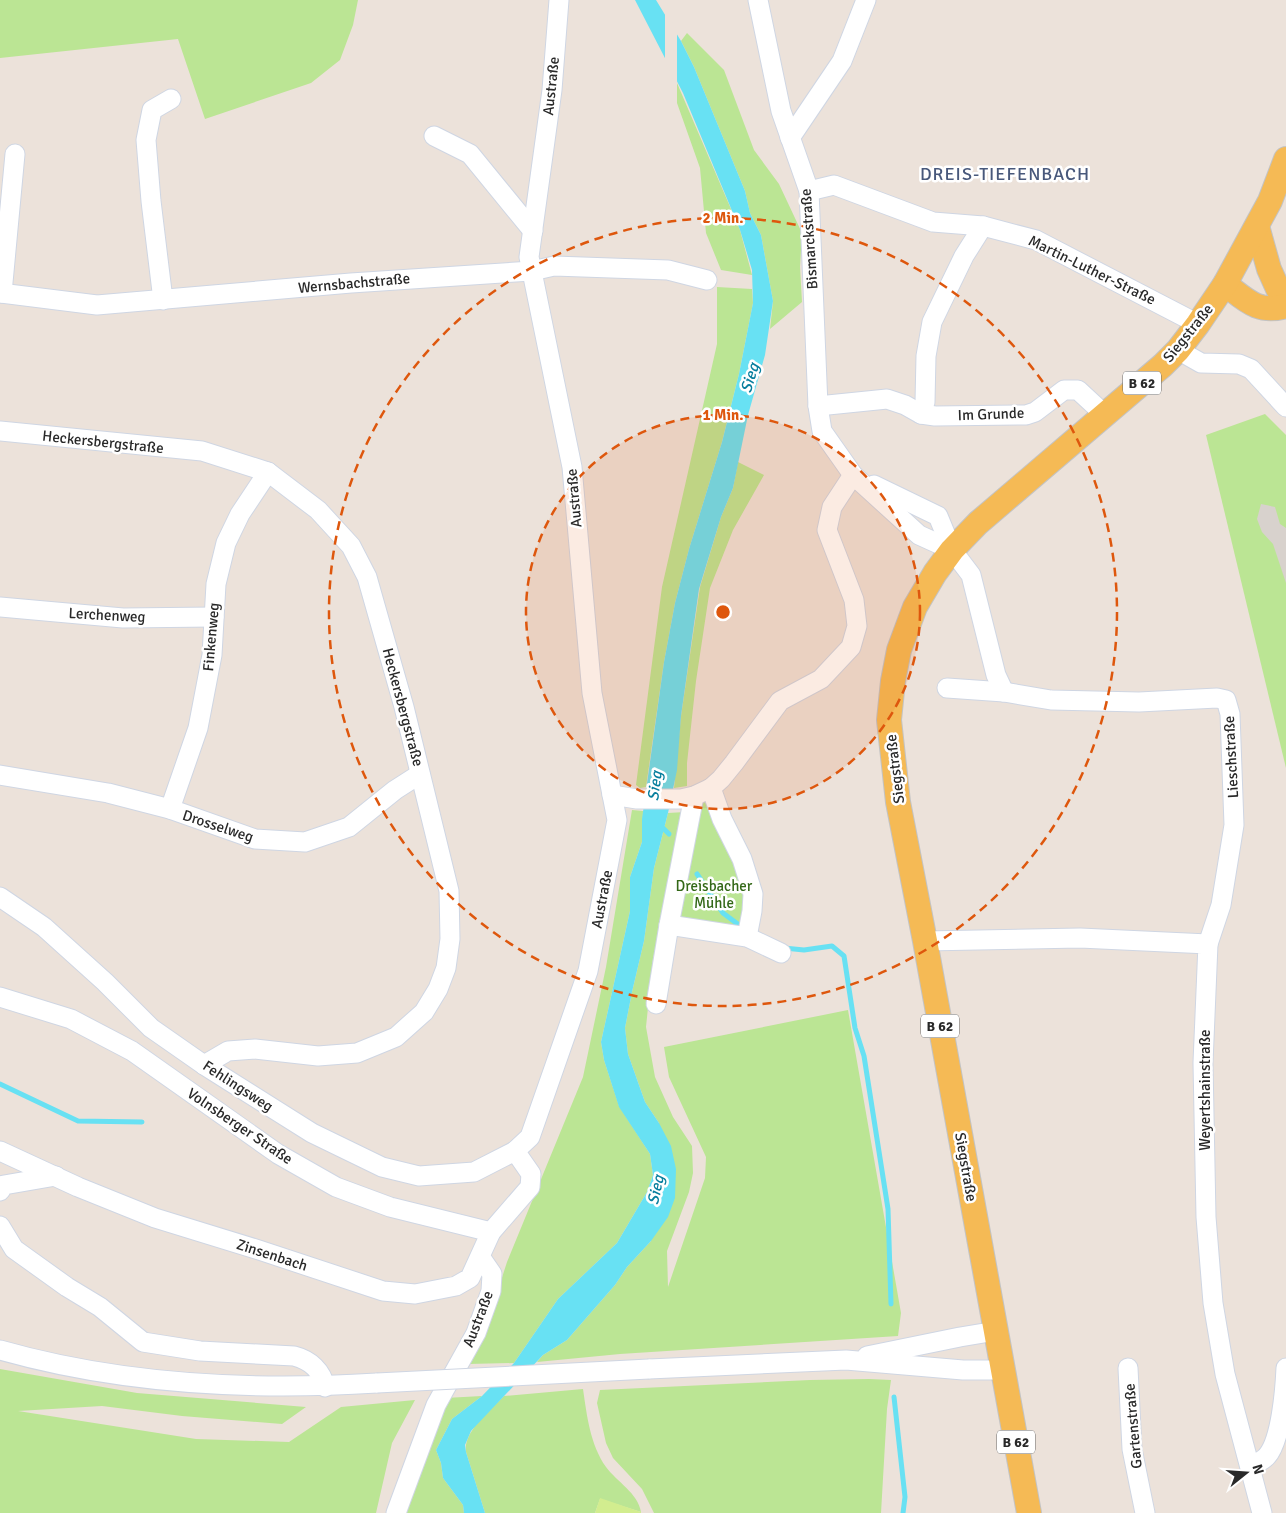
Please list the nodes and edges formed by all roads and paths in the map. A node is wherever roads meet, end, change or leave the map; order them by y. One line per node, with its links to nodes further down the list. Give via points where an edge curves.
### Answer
1 (559, 0): 12 (street, Austraße, via 552,90)
2 (758, 0): 6 (street, Bismarckstraße, via 781,111)
3 (866, 0): 6 (street, via 842,61)
4 (171, 99): 18 (street, via 152,110 146,140)
5 (434, 136): 12 (street, via 470,154)
6 (790, 138): 9 (street, Bismarckstraße)
7 (15, 154): 16 (street)
8 (1286, 159): 11 (main road, Siegstraße / B 62)
9 (809, 191): 10 (street, Martin-Luther-Straße, via 834,185 933,222); 21 (street, Bismarckstraße)
10 (983, 226): 19 (street, Martin-Luther-Straße, via 1036,240); 23 (street, via 964,256 932,322 926,356 925,402)
11 (1257, 226): 15 (main road, Siegstraße / B 62); 17 (main road, via 1269,269)
12 (533, 231): 13 (street, Austraße, via 529,257)
13 (532, 270): 14 (street, Wernsbachstraße, via 554,266 668,270); 18 (street, Wernsbachstraße); 36 (street, Austraße, via 572,467 592,693)
14 (707, 280)
15 (1225, 284): 17 (main road, via 1258,284); 19 (main road, Siegstraße / B 62)
16 (1, 293): 18 (street, Wernsbachstraße, via 97,305)
17 (1283, 297)
18 (163, 300)
19 (1198, 324): 20 (main road, Siegstraße / B 62)
20 (1178, 350): 22 (street, via 1201,362 1239,364 1251,369); 24 (main road, Siegstraße / B 62)
21 (818, 406): 23 (street, Im Grunde, via 887,399); 27 (street, Bismarckstraße, via 822,431)
22 (1286, 407)
23 (921, 414): 24 (street, Im Grunde, via 1026,415 1064,390 1078,390)
24 (1105, 415): 28 (main road, Siegstraße / B 62, via 978,522)
25 (0, 431): 26 (street, Heckersbergstraße, via 202,451)
26 (268, 472): 30 (street, Finkenweg, via 240,514 226,543 216,584); 33 (street, Heckersbergstraße, via 318,510 351,546 367,577)
27 (853, 475): 28 (street, Bismarckstraße, via 938,516); 35 (street, via 832,507 827,530 854,600 857,626 851,647 821,679 780,701)
28 (952, 550): 32 (street, via 971,575 996,676); 42 (main road, Siegstraße / B 62, via 934,573 915,607 899,650 889,720 898,802)
29 (0, 607): 30 (street, Lerchenweg, via 123,618)
30 (214, 618): 38 (street, Finkenweg, via 212,656 198,728)
31 (947, 688): 32 (street, Lieschstraße)
32 (1004, 692): 43 (street, Lieschstraße, via 1051,700 1226,700 1230,714 1234,825 1221,905)
33 (420, 774): 38 (street, Drosselweg, via 349,827 305,842 255,840); 47 (street, Heckersbergstraße, via 449,891 450,939 446,968 424,1012 396,1037 357,1053 318,1056 255,1049 228,1051)
34 (0, 775): 38 (street, Drosselweg, via 108,793)
35 (712, 788): 37 (street); 41 (street, via 753,894)
36 (612, 795): 37 (street); 49 (street, Austraße, via 617,820 588,971 530,1137)
37 (687, 798): 40 (street)
38 (170, 809)
39 (0, 897): 47 (street, Fehlingsweg, via 44,927 151,1028)
40 (669, 926): 41 (street); 46 (street)
41 (747, 937): 44 (street)
42 (925, 941): 43 (street, via 1080,938); 55 (main road, Siegstraße / B 62)
43 (1208, 944): 62 (street, Weyertshainstraße, via 1203,1063 1208,1246 1213,1303 1226,1374)
44 (782, 953)
45 (0, 997): 53 (street, Volnsberger Straße, via 71,1019 132,1052 278,1154 336,1187 390,1207)
46 (656, 1004)
47 (204, 1065): 49 (street, Fehlingsweg, via 312,1134 382,1167 420,1176 474,1172)
48 (0, 1151): 50 (street, Zinsenbach)
49 (515, 1151): 53 (street, via 531,1174 530,1186)
50 (56, 1176): 51 (street, via 4,1185); 54 (street, Zinsenbach, via 155,1218 383,1291 415,1294 456,1286 470,1278)
51 (0, 1191)
52 (0, 1226): 61 (street, via 14,1249 100,1307 143,1342 200,1351 294,1356 318,1370)
53 (491, 1232): 54 (street)
54 (481, 1258): 63 (street, Austraße, via 492,1274 491,1291 476,1333 436,1404)
55 (996, 1331): 57 (street); 60 (main road, Siegstraße / B 62)
56 (0, 1350): 61 (street, via 44,1363 131,1378 204,1385)
57 (846, 1360): 60 (street, via 963,1370); 61 (street, bridge)
58 (1128, 1368): 65 (street, Gartenstraße, via 1132,1450)
59 (1286, 1368): 62 (street, via 1273,1448 1265,1458)
60 (1003, 1370): 64 (main road, Siegstraße / B 62)
61 (325, 1387)
62 (1250, 1466): 66 (street, Weyertshainstraße)
63 (396, 1513)
64 (1029, 1513)
65 (1145, 1513)
66 (1262, 1513)

